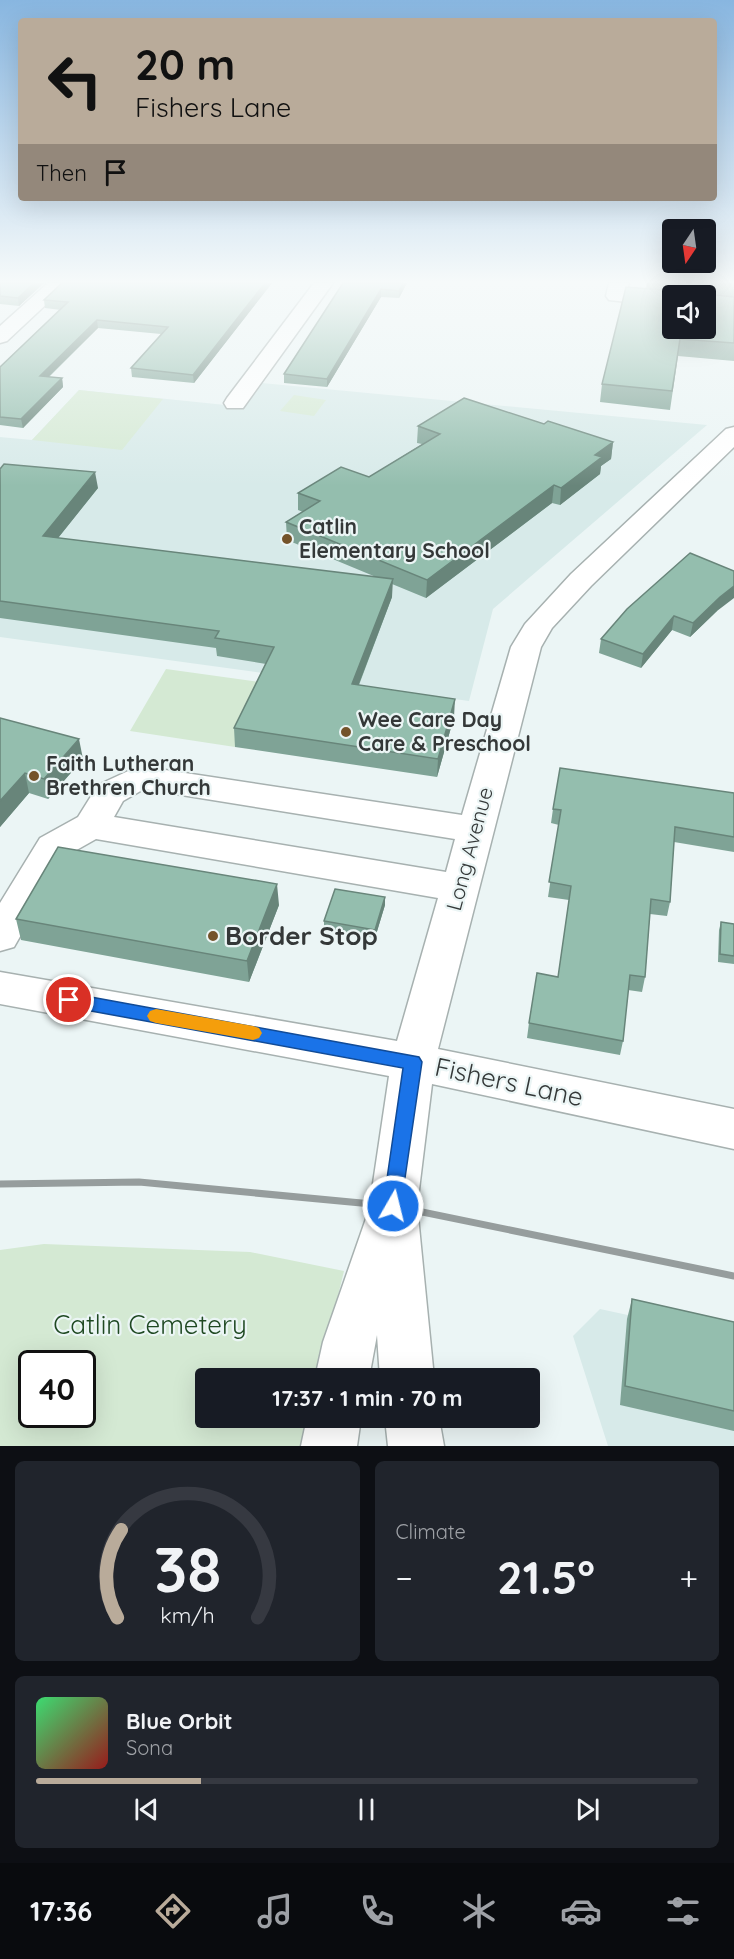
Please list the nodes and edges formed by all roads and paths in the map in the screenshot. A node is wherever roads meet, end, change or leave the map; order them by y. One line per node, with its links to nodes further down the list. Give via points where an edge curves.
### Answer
1 (274, 350): 2 (street)
2 (235, 403)
3 (734, 434): 5 (street, Long Avenue, via 540,624 526,647 514,685)
4 (91, 826): 5 (street, via 111,793 140,777); 6 (street); 7 (street, via 53,847)
5 (475, 830): 6 (street, Long Avenue)
6 (460, 888): 9 (street, Long Avenue)
7 (0, 936)
8 (0, 988): 9 (street, Fishers Lane)
9 (413, 1062): 10 (street, Fishers Lane); 11 (street, Long Avenue)
10 (734, 1129)
11 (393, 1206): 12 (street); 13 (street)
12 (344, 1368)
13 (406, 1368)
14 (332, 1428): 16 (street)
15 (413, 1428): 17 (street)
16 (329, 1446)
17 (416, 1446)

